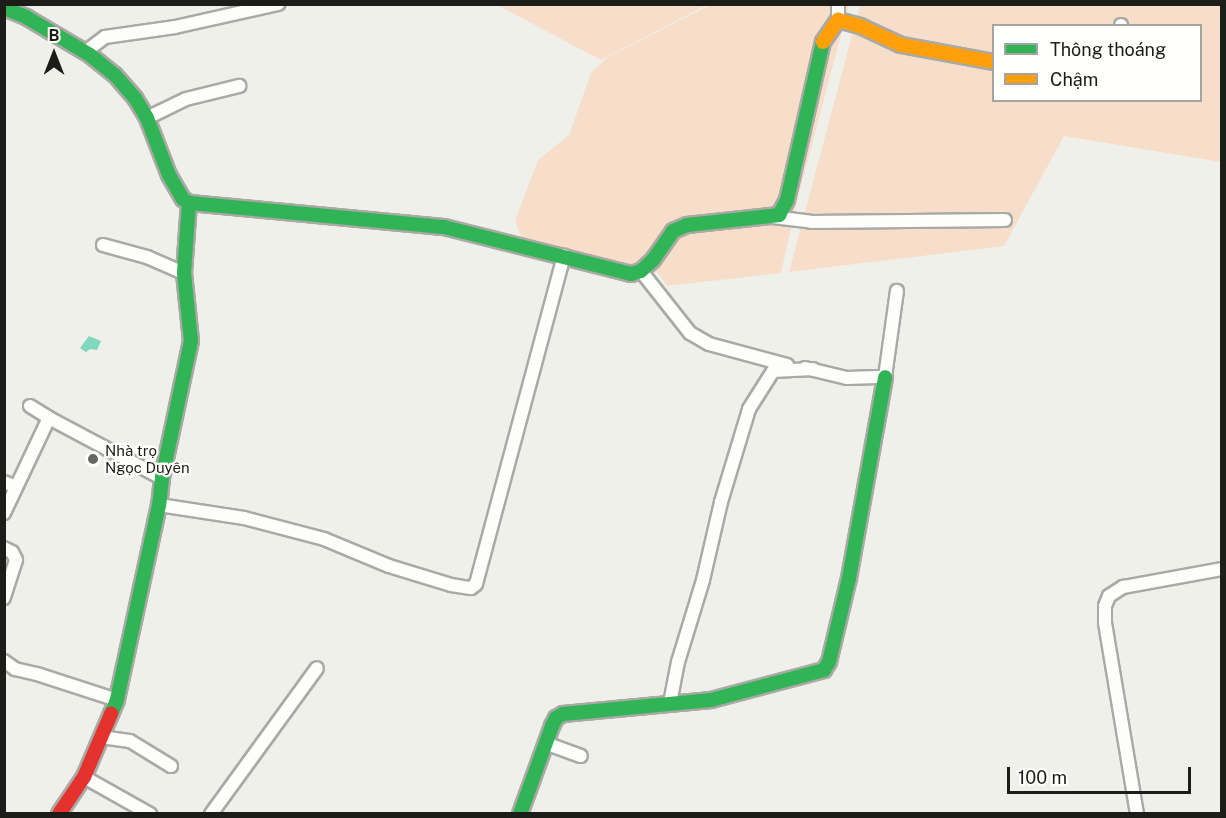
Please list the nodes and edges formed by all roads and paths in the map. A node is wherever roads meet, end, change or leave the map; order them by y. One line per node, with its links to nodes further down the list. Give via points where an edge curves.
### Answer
1 (278, 4): 5 (street, via 175,27 105,37)
2 (838, 4): 4 (street)
3 (4, 8): 5 (street)
4 (838, 20): 6 (street, via 901,45); 10 (street, via 824,38 787,200 779,215)
5 (85, 52): 8 (street, via 115,75)
6 (992, 62)
7 (239, 86): 8 (street, via 186,99)
8 (147, 118): 9 (street, via 169,176)
9 (189, 203): 13 (street, via 444,227); 15 (street)
10 (773, 217): 11 (street, via 811,222); 14 (street, via 687,225 673,231)
11 (1005, 220)
12 (103, 245): 15 (street, via 147,257)
13 (564, 256): 14 (street, via 631,274); 23 (street, via 476,584 471,588 389,566 324,539 244,518)
14 (642, 271): 17 (street, via 690,333 709,344 777,364)
15 (184, 273): 21 (street, via 191,341)
16 (897, 291): 18 (street)
17 (813, 369): 18 (street, via 847,378); 31 (street, via 773,371 749,409)
18 (885, 377): 31 (street, via 849,578 824,670 730,696)
19 (30, 406): 20 (street)
20 (49, 418): 21 (street); 22 (street)
21 (162, 478): 23 (street)
22 (10, 485): 24 (street)
23 (159, 505): 30 (street)
24 (4, 513)
25 (4, 548): 27 (street, via 16,560)
26 (1221, 569): 41 (street, via 1123,587 1110,596 1105,606)
27 (4, 598)
28 (4, 661): 30 (street, via 15,669)
29 (317, 668): 39 (street)
30 (117, 700): 32 (street)
31 (670, 703): 33 (street, via 563,714 556,718)
32 (101, 737): 35 (street, via 130,741); 36 (street)
33 (545, 742): 34 (street); 40 (street)
34 (581, 756)
35 (171, 766)
36 (84, 777): 37 (street); 38 (street)
37 (59, 813)
38 (150, 813)
39 (211, 813)
40 (520, 813)
41 (1137, 813)

